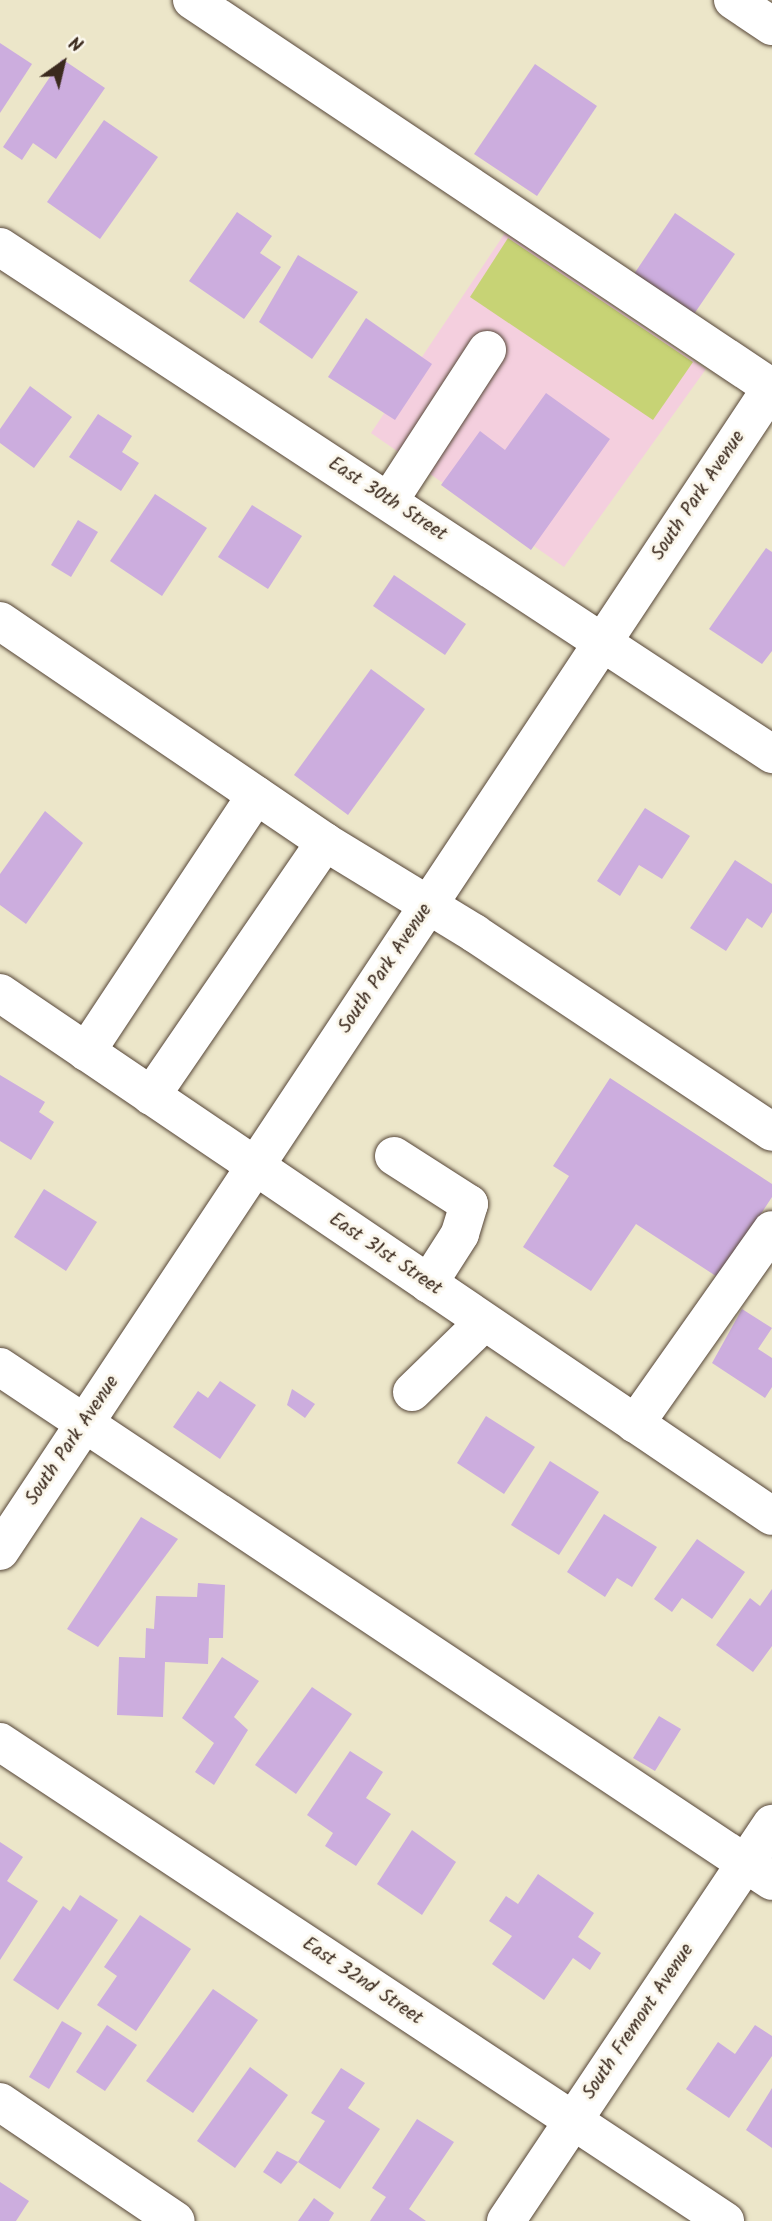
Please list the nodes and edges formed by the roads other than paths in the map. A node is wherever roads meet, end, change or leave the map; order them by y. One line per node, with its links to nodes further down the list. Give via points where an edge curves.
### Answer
1 (192, 0): 6 (street)
2 (733, 0): 3 (street)
3 (772, 26)
4 (0, 247): 7 (street, East 30th Street)
5 (487, 350): 7 (street)
6 (772, 388): 9 (street, South Park Avenue)
7 (389, 501): 9 (street, East 30th Street)
8 (0, 621): 11 (street)
9 (603, 641): 10 (street, East 30th Street); 13 (street, South Park Avenue)
10 (772, 754)
11 (256, 795): 12 (street); 15 (street)
12 (325, 842): 13 (street); 16 (street)
13 (427, 906): 17 (street); 19 (street, South Park Avenue)
14 (0, 993): 15 (street, East 31st Street)
15 (86, 1052): 16 (street, East 31st Street)
16 (151, 1096): 19 (street, East 31st Street)
17 (772, 1132)
18 (394, 1156): 21 (street, via 469,1204 460,1234)
19 (254, 1167): 21 (street, East 31st Street); 25 (street, South Park Avenue)
20 (772, 1230): 26 (street)
21 (428, 1284): 22 (street, East 31st Street)
22 (484, 1322): 24 (street); 26 (street, East 31st Street)
23 (0, 1367): 25 (street)
24 (412, 1392)
25 (85, 1423): 28 (street, South Park Avenue); 31 (street)
26 (635, 1424): 27 (street, East 31st Street)
27 (772, 1516)
28 (0, 1551)
29 (0, 1742): 33 (street, East 32nd Street)
30 (772, 1824): 31 (street, South Fremont Avenue)
31 (759, 1872): 33 (street, South Fremont Avenue)
32 (0, 2102): 34 (street)
33 (573, 2121): 35 (street, South Fremont Avenue); 36 (street, East 32nd Street)
34 (176, 2221)
35 (506, 2221)
36 (725, 2221)

